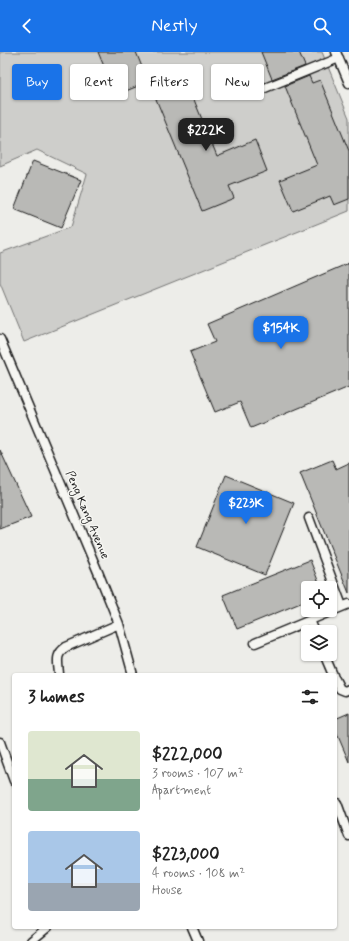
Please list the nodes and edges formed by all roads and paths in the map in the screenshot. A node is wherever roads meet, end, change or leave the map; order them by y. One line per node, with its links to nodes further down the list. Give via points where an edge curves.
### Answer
1 (338, 55): 2 (lane); 3 (lane)
2 (349, 83)
3 (264, 88)
4 (0, 339): 8 (lane, Peng Kang Avenue)
5 (309, 518): 6 (lane)
6 (346, 605): 7 (lane)
7 (310, 620): 9 (lane); 10 (lane)
8 (119, 624): 12 (lane, via 60,652); 13 (lane, Peng Kang Avenue)
9 (312, 625)
10 (255, 643)
11 (327, 661): 14 (lane)
12 (59, 673)
13 (132, 673)
14 (332, 673)
15 (337, 683): 16 (lane, via 340,689)
16 (349, 689)
17 (0, 742): 18 (lane)
18 (12, 775)
19 (338, 803): 20 (lane)
20 (349, 836)
21 (46, 929): 23 (lane)
22 (193, 929): 24 (lane)
23 (31, 941)
24 (198, 941)

